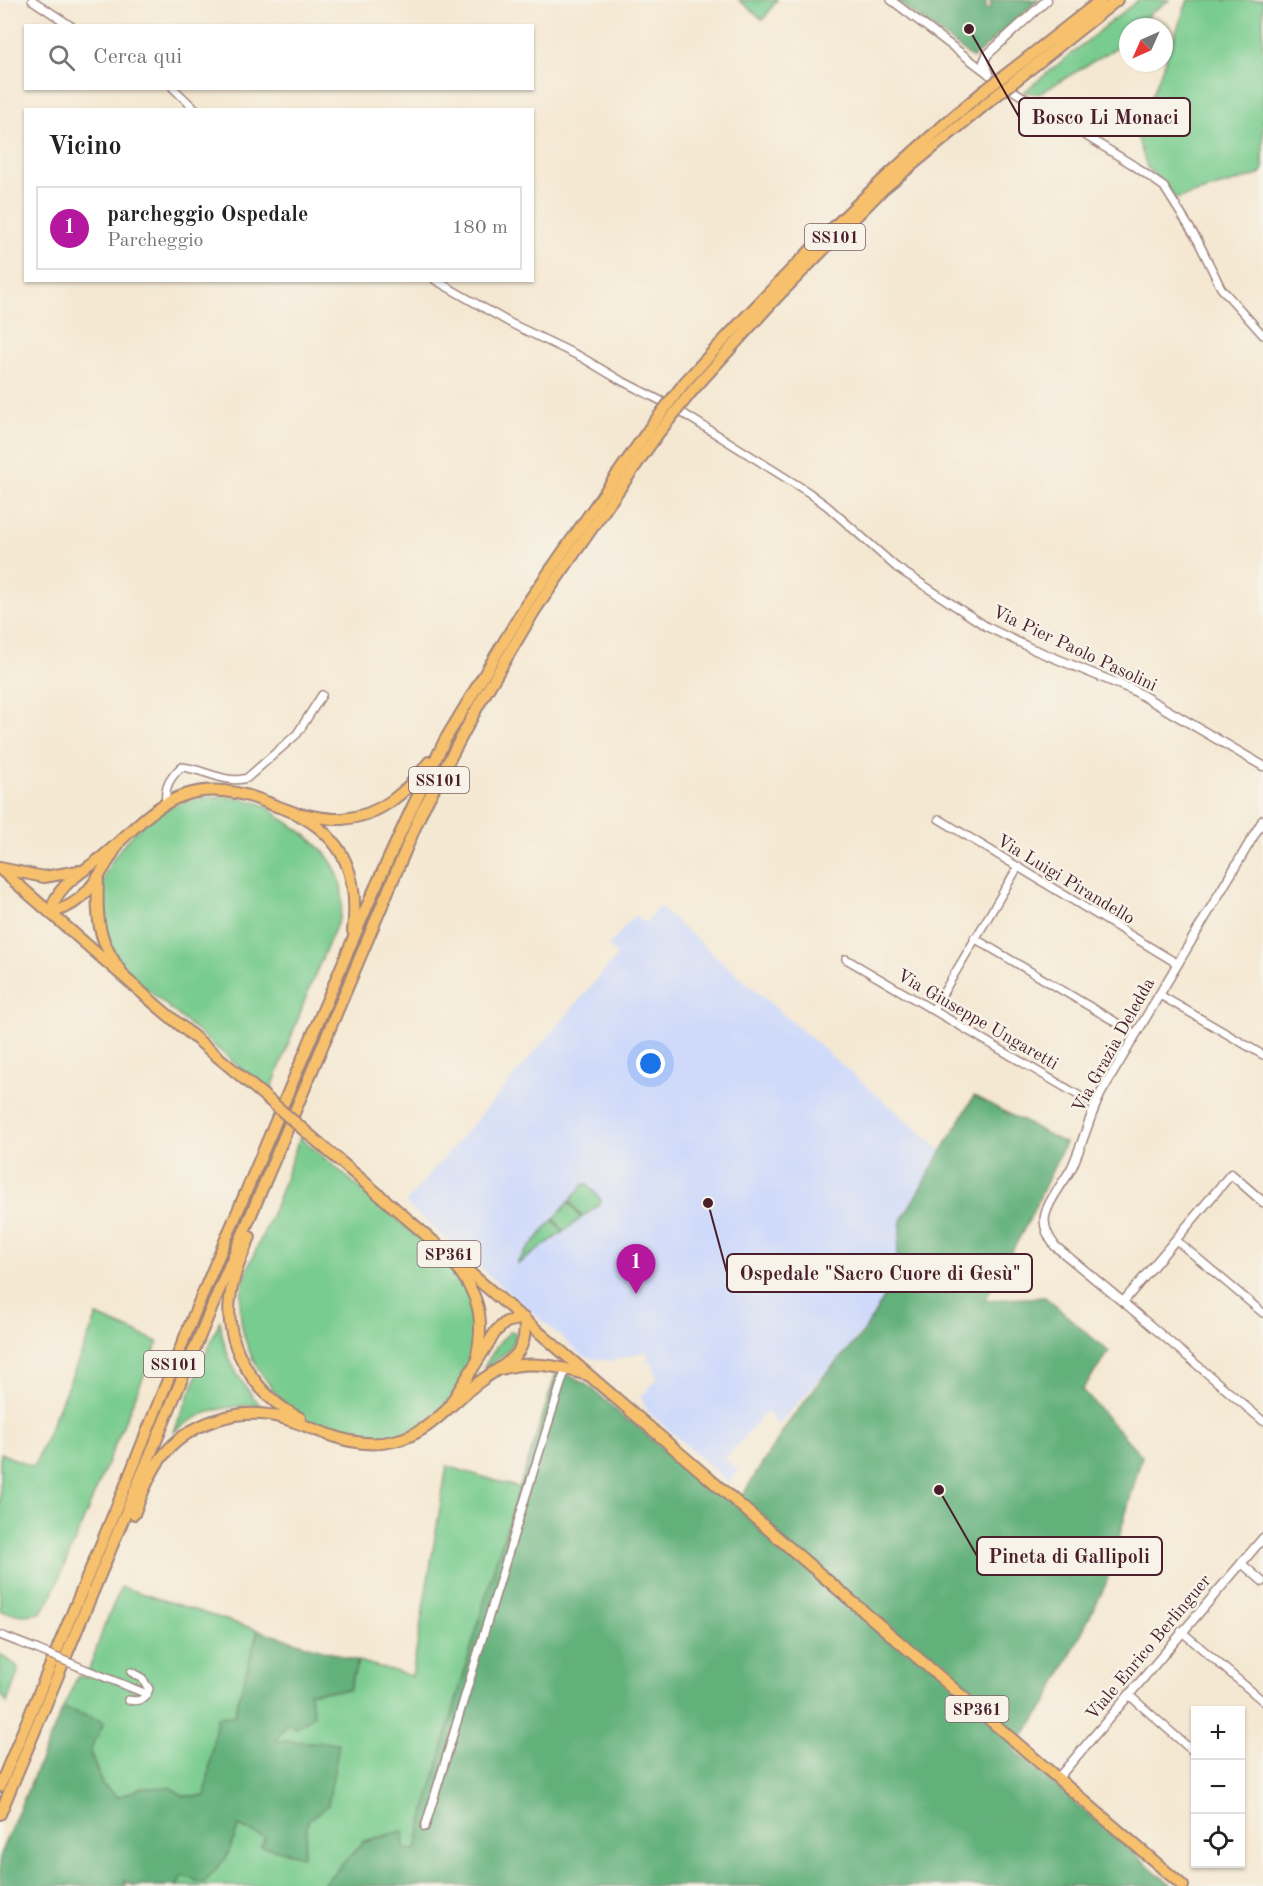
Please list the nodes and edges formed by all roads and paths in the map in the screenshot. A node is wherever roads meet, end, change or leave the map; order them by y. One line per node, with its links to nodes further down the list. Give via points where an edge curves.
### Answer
1 (32, 0): 6 (street)
2 (891, 0): 8 (street)
3 (1047, 0): 8 (street, via 987,55 984,62)
4 (1101, 0): 7 (main road, SS101)
5 (1117, 0): 7 (main road, SS101)
6 (68, 24)
7 (1021, 69): 13 (main road, SS101, bridge, via 868,204 689,386)
8 (989, 74): 12 (street, via 1164,187 1198,241 1221,288)
9 (175, 90): 10 (street)
10 (194, 108)
11 (438, 282): 14 (street, Via Pier Paolo Pasolini, via 673,408 808,492 896,567 987,627)
12 (1263, 335)
13 (653, 432): 16 (main road, SS101, via 526,605); 38 (main road, SS101, via 535,610 422,811)
14 (1035, 650): 17 (street, Via Pier Paolo Pasolini, via 1133,690)
15 (321, 695): 18 (street, via 297,734 247,778 226,778 181,767 168,783)
16 (445, 740): 19 (main road, via 409,787 379,809 342,819); 29 (main road, SS101)
17 (1263, 766)
18 (166, 802): 19 (main road, via 188,794 235,791); 22 (main road)
19 (296, 813): 29 (main road, via 334,842 345,860 354,885)
20 (939, 819): 23 (street, Via Luigi Pirandello)
21 (1263, 820): 31 (street, Via Grazia Deledda)
22 (119, 843): 25 (main road); 26 (main road)
23 (1017, 867): 28 (street); 31 (street, Via Luigi Pirandello)
24 (0, 869): 25 (main road, via 44,878); 27 (main road, SP361)
25 (83, 870): 27 (main road, via 58,892)
26 (98, 879): 27 (main road, via 72,905); 32 (main road, via 98,925 107,950)
27 (51, 912): 32 (main road, SP361)
28 (974, 938): 34 (street); 35 (street)
29 (352, 943): 65 (main road, SS101)
30 (846, 959): 34 (street, Via Giuseppe Ungaretti)
31 (1178, 964): 33 (street, Via Grazia Deledda)
32 (124, 976): 41 (main road, SP361, bridge)
33 (1160, 995): 35 (street, Via Grazia Deledda); 36 (street)
34 (933, 1010): 37 (street, Via Giuseppe Ungaretti)
35 (1136, 1034): 37 (street, Via Grazia Deledda)
36 (1263, 1055)
37 (1095, 1105): 42 (street, Via Grazia Deledda, via 1073,1165 1045,1215 1045,1226 1055,1246)
38 (276, 1156): 51 (main road, via 270,1187 233,1282 229,1314 232,1333 245,1366 269,1397 292,1414); 55 (main road, SS101)
39 (1263, 1202): 40 (street, via 1231,1174)
40 (1176, 1240): 42 (street); 43 (street)
41 (446, 1251): 44 (main road, SP361); 48 (main road, via 478,1302 480,1342)
42 (1124, 1302): 50 (street)
43 (1263, 1313)
44 (524, 1318): 46 (main road, via 524,1344); 47 (main road, SP361); 48 (main road, via 509,1320 501,1326)
45 (566, 1368): 46 (main road, via 536,1363); 47 (main road); 67 (street)
46 (495, 1371): 49 (main road)
47 (588, 1374): 64 (main road, SP361)
48 (471, 1375): 49 (main road)
49 (448, 1408): 51 (main road, via 429,1427 408,1437 378,1444)
50 (1263, 1421)
51 (346, 1440): 55 (main road, via 265,1414 222,1418 190,1431 166,1452 150,1476 117,1554)
52 (1263, 1538): 53 (street, Viale Enrico Berlinguer)
53 (1241, 1563): 54 (street); 56 (street, Viale Enrico Berlinguer)
54 (1263, 1582)
55 (91, 1600): 66 (main road, SS101)
56 (1181, 1631): 60 (street, Viale Enrico Berlinguer); 62 (street)
57 (0, 1635): 59 (street, bridge)
58 (131, 1672): 59 (street, via 146,1683)
59 (147, 1694): 61 (street, via 138,1702)
60 (1129, 1695): 63 (street); 64 (street, Viale Enrico Berlinguer)
61 (128, 1700)
62 (1263, 1701)
63 (1191, 1750)
64 (1058, 1778): 68 (main road, SP361)
65 (0, 1786)
66 (0, 1814)
67 (425, 1827)
68 (1183, 1886)

